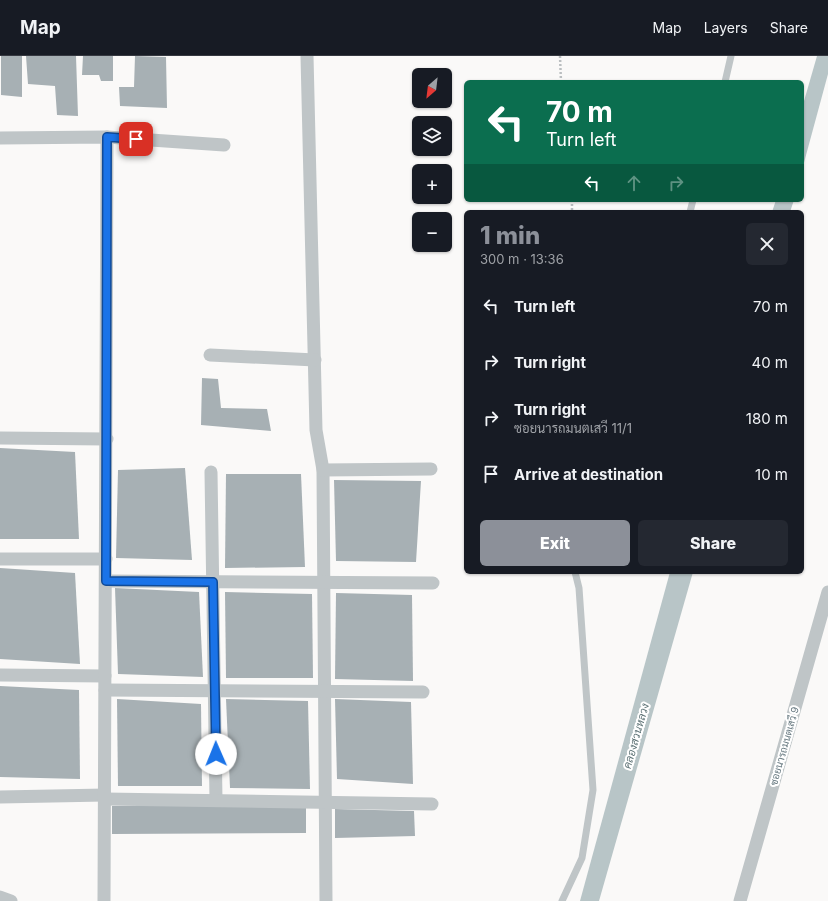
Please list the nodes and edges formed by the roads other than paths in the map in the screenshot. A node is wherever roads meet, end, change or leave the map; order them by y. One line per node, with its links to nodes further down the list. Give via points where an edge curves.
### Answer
1 (308, 56): 8 (street)
2 (731, 56): 3 (lane)
3 (725, 80)
4 (107, 137): 5 (street); 6 (street); 10 (street)
5 (0, 138)
6 (224, 145)
7 (210, 355): 8 (street)
8 (315, 360): 12 (street, via 316,430)
9 (0, 438): 10 (street)
10 (106, 439): 15 (street)
11 (431, 469): 12 (street)
12 (323, 470): 19 (street)
13 (211, 472): 18 (street)
14 (0, 559): 15 (street)
15 (106, 559): 17 (street)
16 (576, 574): 37 (lane, via 579,588 593,790 582,858)
17 (106, 581): 18 (street); 23 (street)
18 (213, 582): 19 (street); 25 (street)
19 (324, 582): 20 (street); 26 (street)
20 (433, 583)
21 (828, 592): 38 (street, ซอยนารถมนตเสวี 9)
22 (0, 675): 23 (street)
23 (105, 676): 24 (street)
24 (105, 690): 25 (street); 29 (street)
25 (215, 691): 26 (street); 30 (street)
26 (324, 691): 27 (street); 31 (street)
27 (423, 692)
28 (0, 797): 29 (street)
29 (105, 797): 30 (street); 35 (street)
30 (216, 800): 31 (street)
31 (325, 801): 32 (street); 36 (street)
32 (432, 804)
33 (0, 897): 34 (street)
34 (10, 901)
35 (104, 901)
36 (326, 901)
37 (562, 901)
38 (740, 901)

